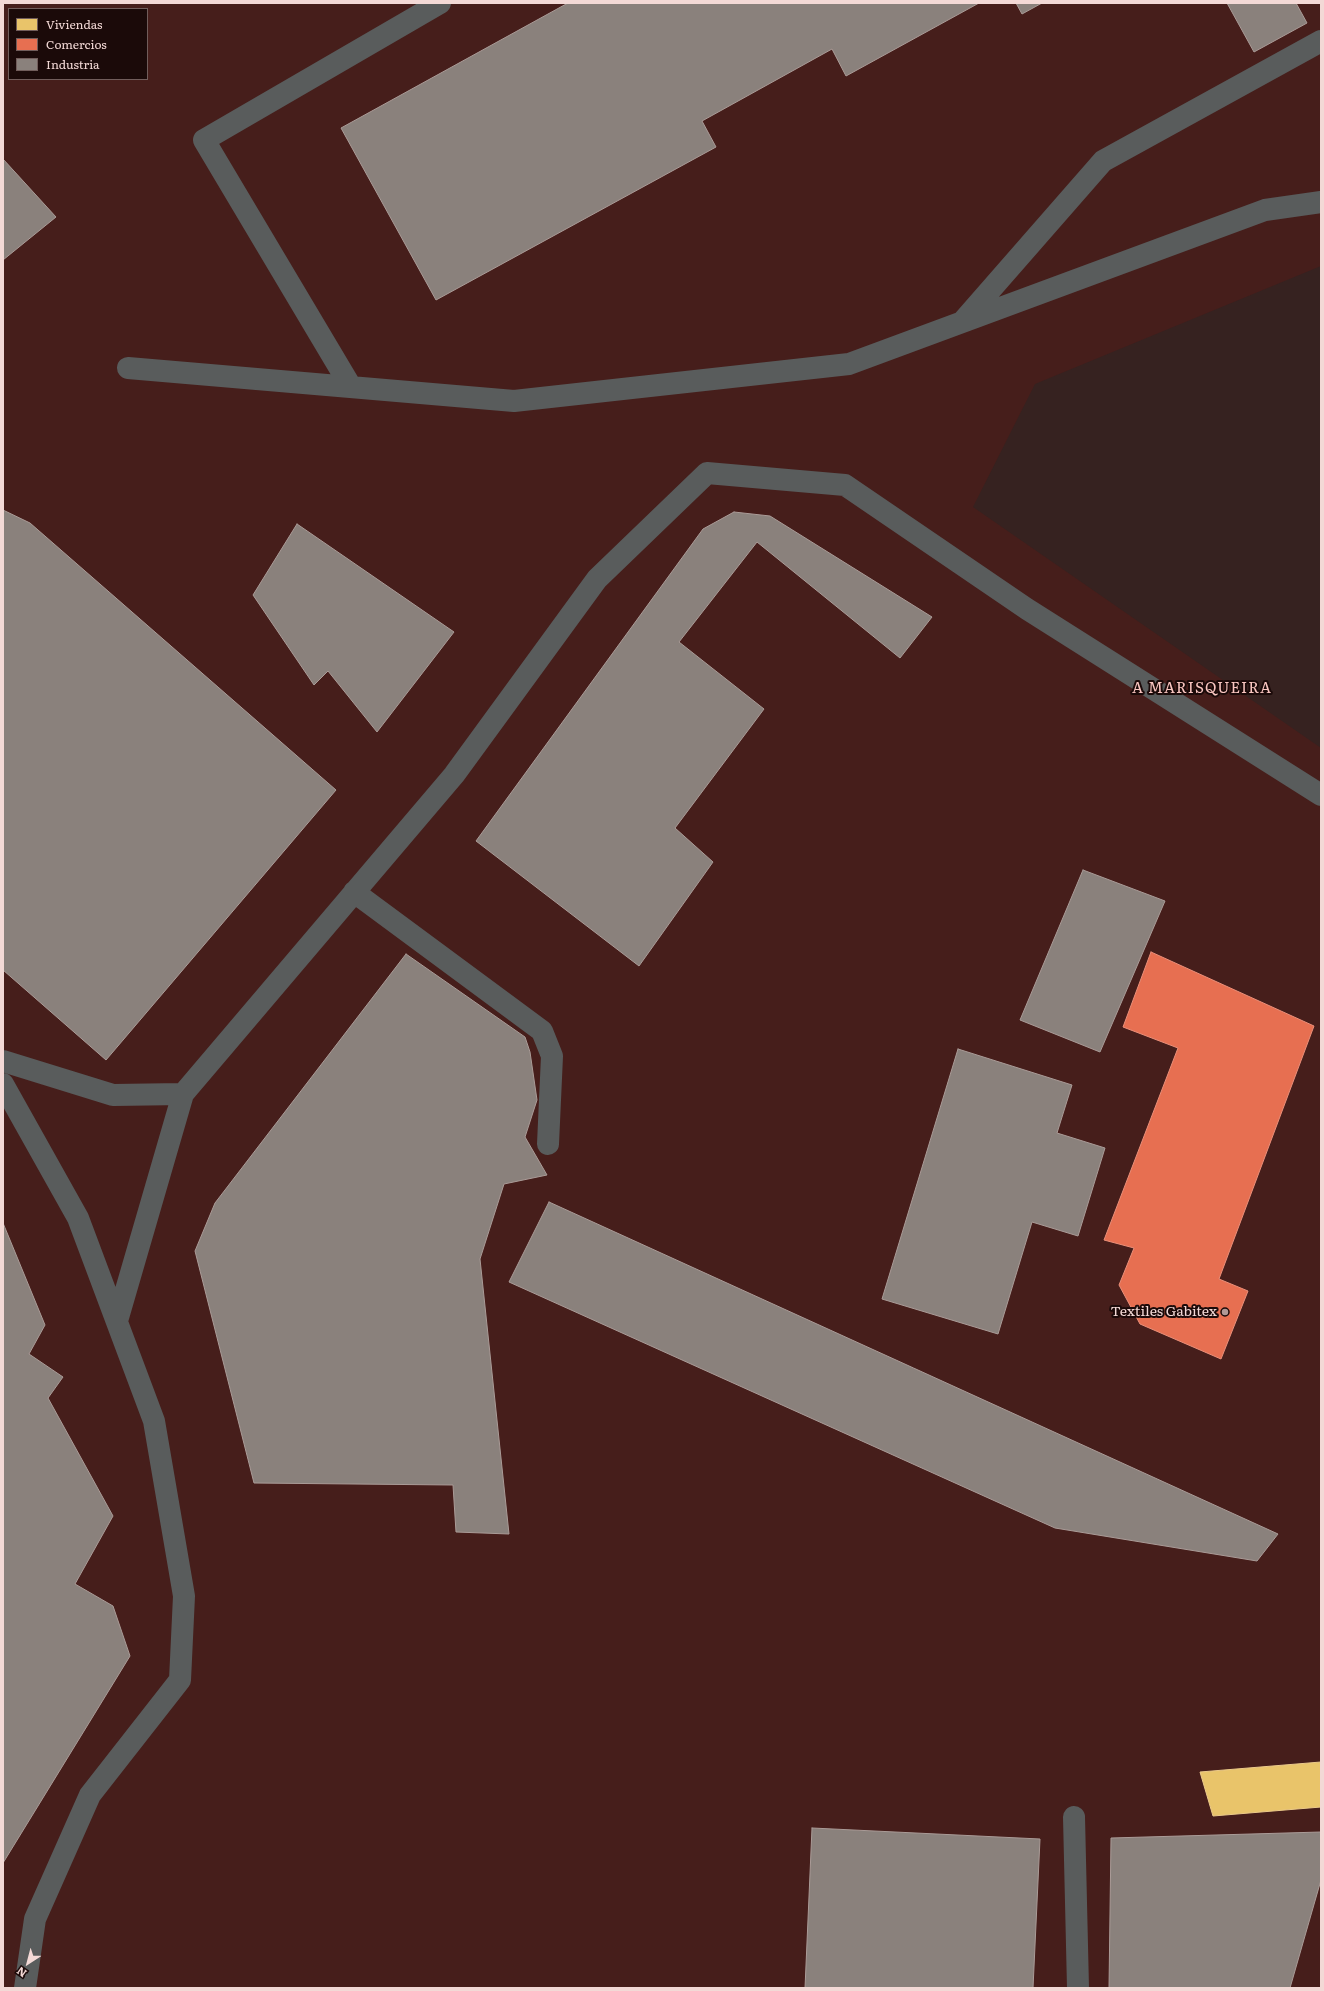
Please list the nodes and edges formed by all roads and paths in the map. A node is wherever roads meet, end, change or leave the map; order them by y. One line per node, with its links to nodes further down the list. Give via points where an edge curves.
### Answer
1 (440, 3): 6 (lane, via 204,140)
2 (1321, 41): 4 (lane, via 1103,161)
3 (1321, 202): 4 (lane, via 1265,210)
4 (962, 322): 6 (lane, via 849,364 514,401)
5 (128, 368): 6 (lane)
6 (351, 387)
7 (1321, 795): 8 (lane, via 1027,609 845,485 707,473 597,579 454,775)
8 (354, 892): 11 (lane); 12 (lane, via 542,1031 552,1056)
9 (3, 1061): 11 (lane, via 113,1095)
10 (3, 1084): 13 (lane, via 78,1218)
11 (183, 1094): 13 (lane)
12 (548, 1144)
13 (117, 1321): 15 (lane, via 154,1421 184,1596 180,1680 90,1796 35,1919)
14 (1074, 1817): 16 (lane)
15 (25, 1988)
16 (1078, 1988)

